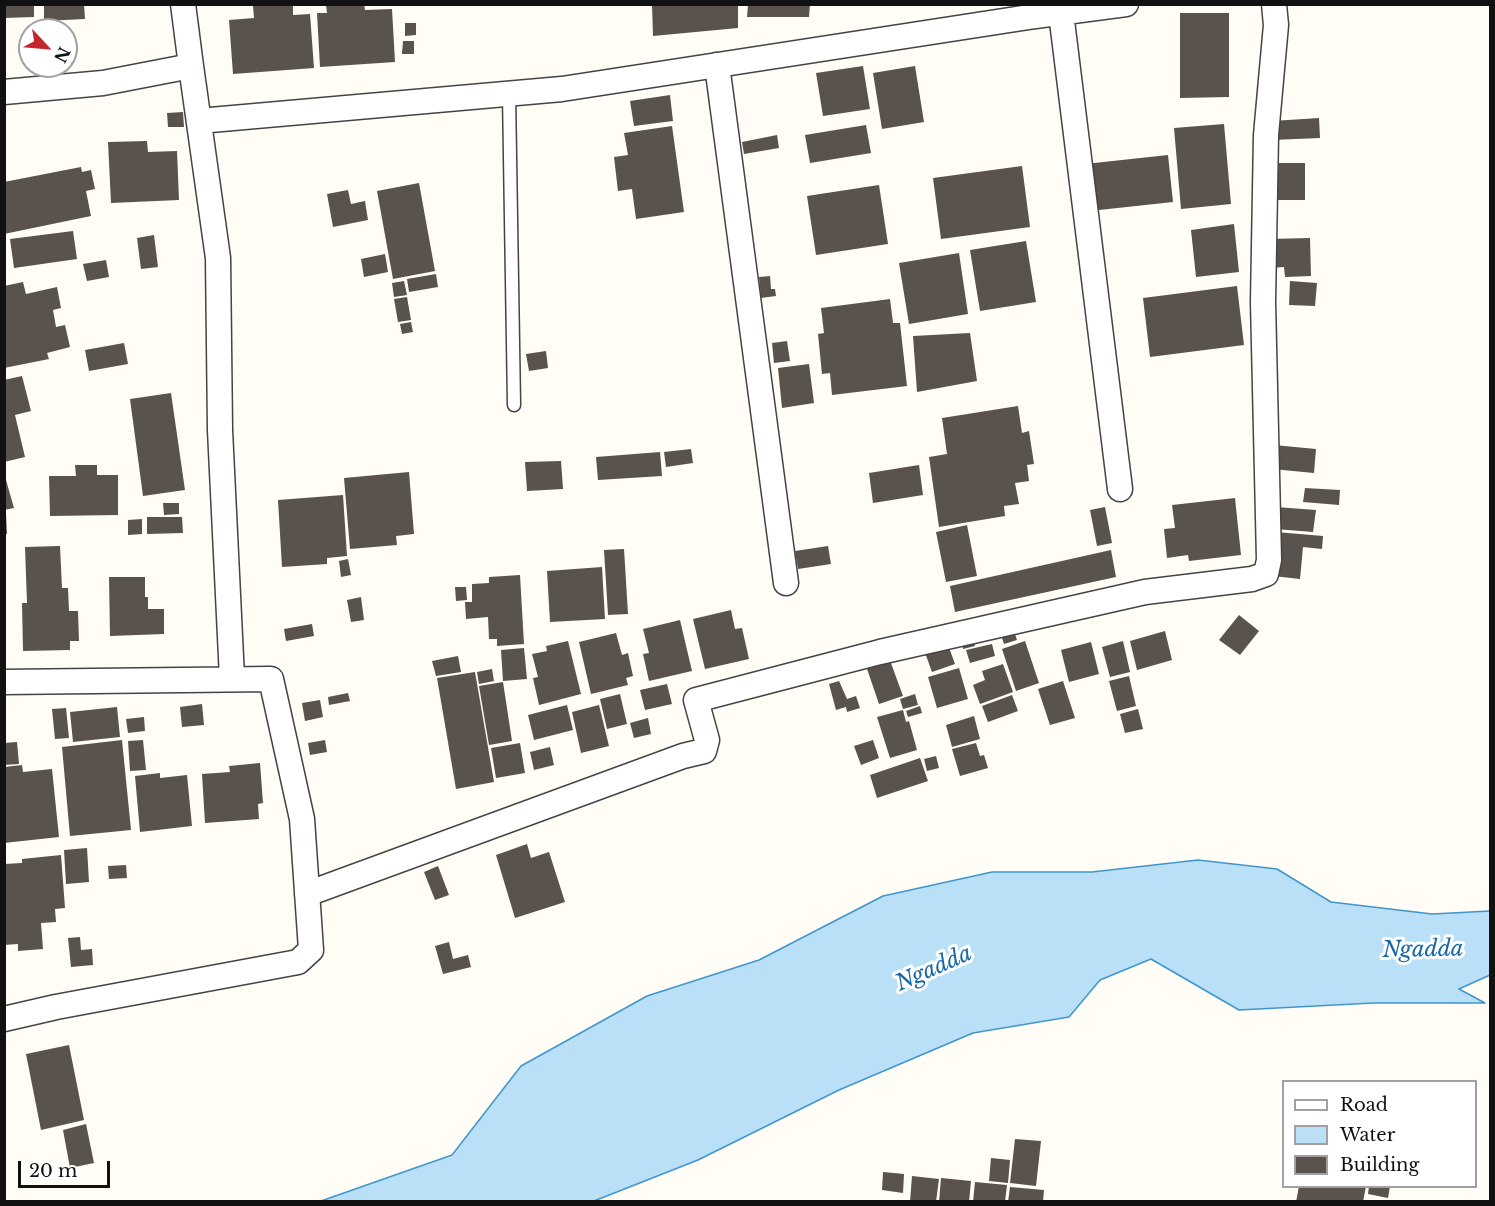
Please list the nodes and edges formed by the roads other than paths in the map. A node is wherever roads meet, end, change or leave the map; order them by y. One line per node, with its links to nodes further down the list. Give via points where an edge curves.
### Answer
1 (183, 4): 6 (street)
2 (1126, 4): 4 (street)
3 (1274, 4): 15 (street, via 1276,25 1266,135 1263,302 1269,560 1266,574 1145,592 880,652 696,700 707,740 704,751)
4 (1061, 13): 5 (street); 11 (street)
5 (717, 65): 8 (street); 12 (street)
6 (191, 66): 7 (street, via 103,83); 9 (street)
7 (4, 92)
8 (508, 94): 9 (street); 10 (lane)
9 (199, 121): 13 (street, via 218,258 220,430)
10 (514, 405)
11 (1120, 489)
12 (786, 583)
13 (232, 678): 14 (street); 15 (street, via 272,679 302,819)
14 (4, 682)
15 (307, 894): 16 (street, via 311,950 298,962)
16 (4, 1019)

